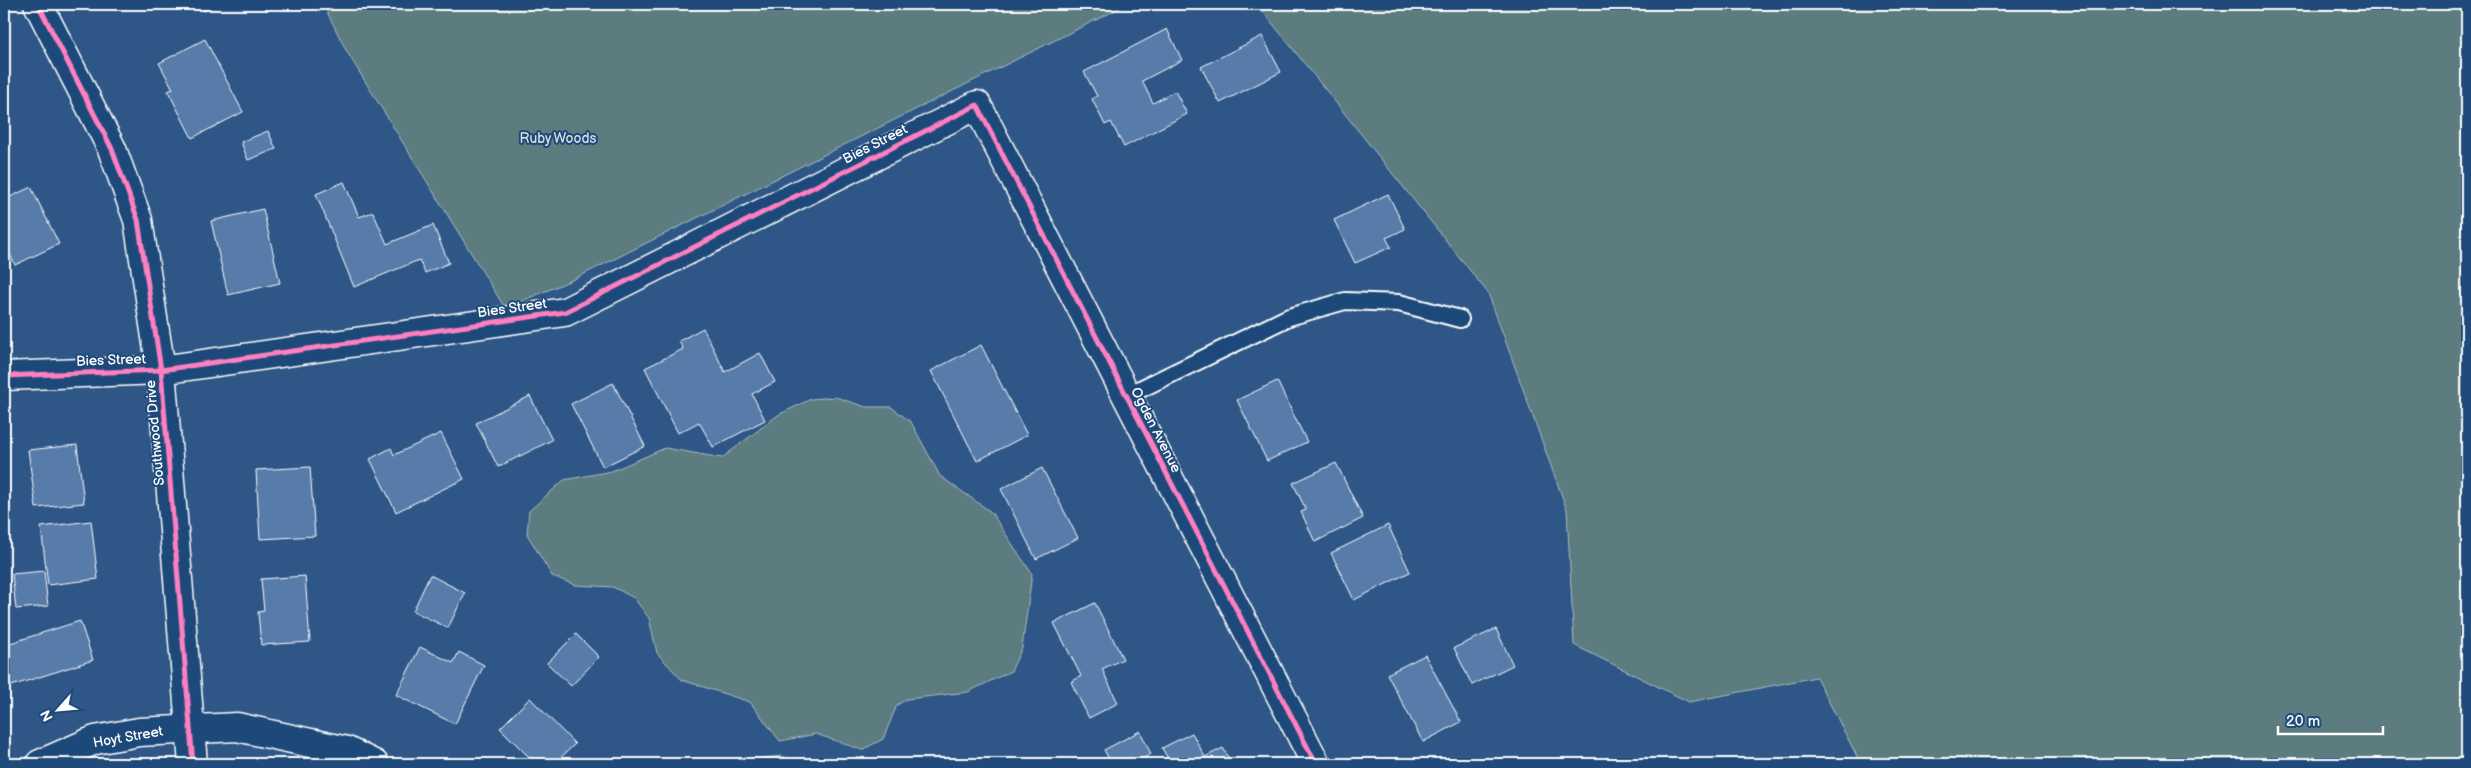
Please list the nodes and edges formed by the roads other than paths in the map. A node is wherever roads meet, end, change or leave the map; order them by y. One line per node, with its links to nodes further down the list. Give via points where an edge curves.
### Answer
1 (38, 4): 4 (street, Southwood Drive, via 112,149 138,220)
2 (977, 105): 4 (street, Bies Street, via 565,312); 6 (street, Ogden Avenue)
3 (1460, 319): 6 (lane, via 1399,303 1345,301 1289,317)
4 (161, 370): 5 (street, Bies Street); 7 (street, Southwood Drive)
5 (4, 376)
6 (1126, 396): 11 (street, Ogden Avenue)
7 (190, 728): 8 (street, Hoyt Street, via 94,740); 9 (street, Southwood Drive); 10 (street, Hoyt Street, via 237,727 347,751)
8 (40, 764)
9 (193, 764)
10 (374, 764)
11 (1316, 764)

